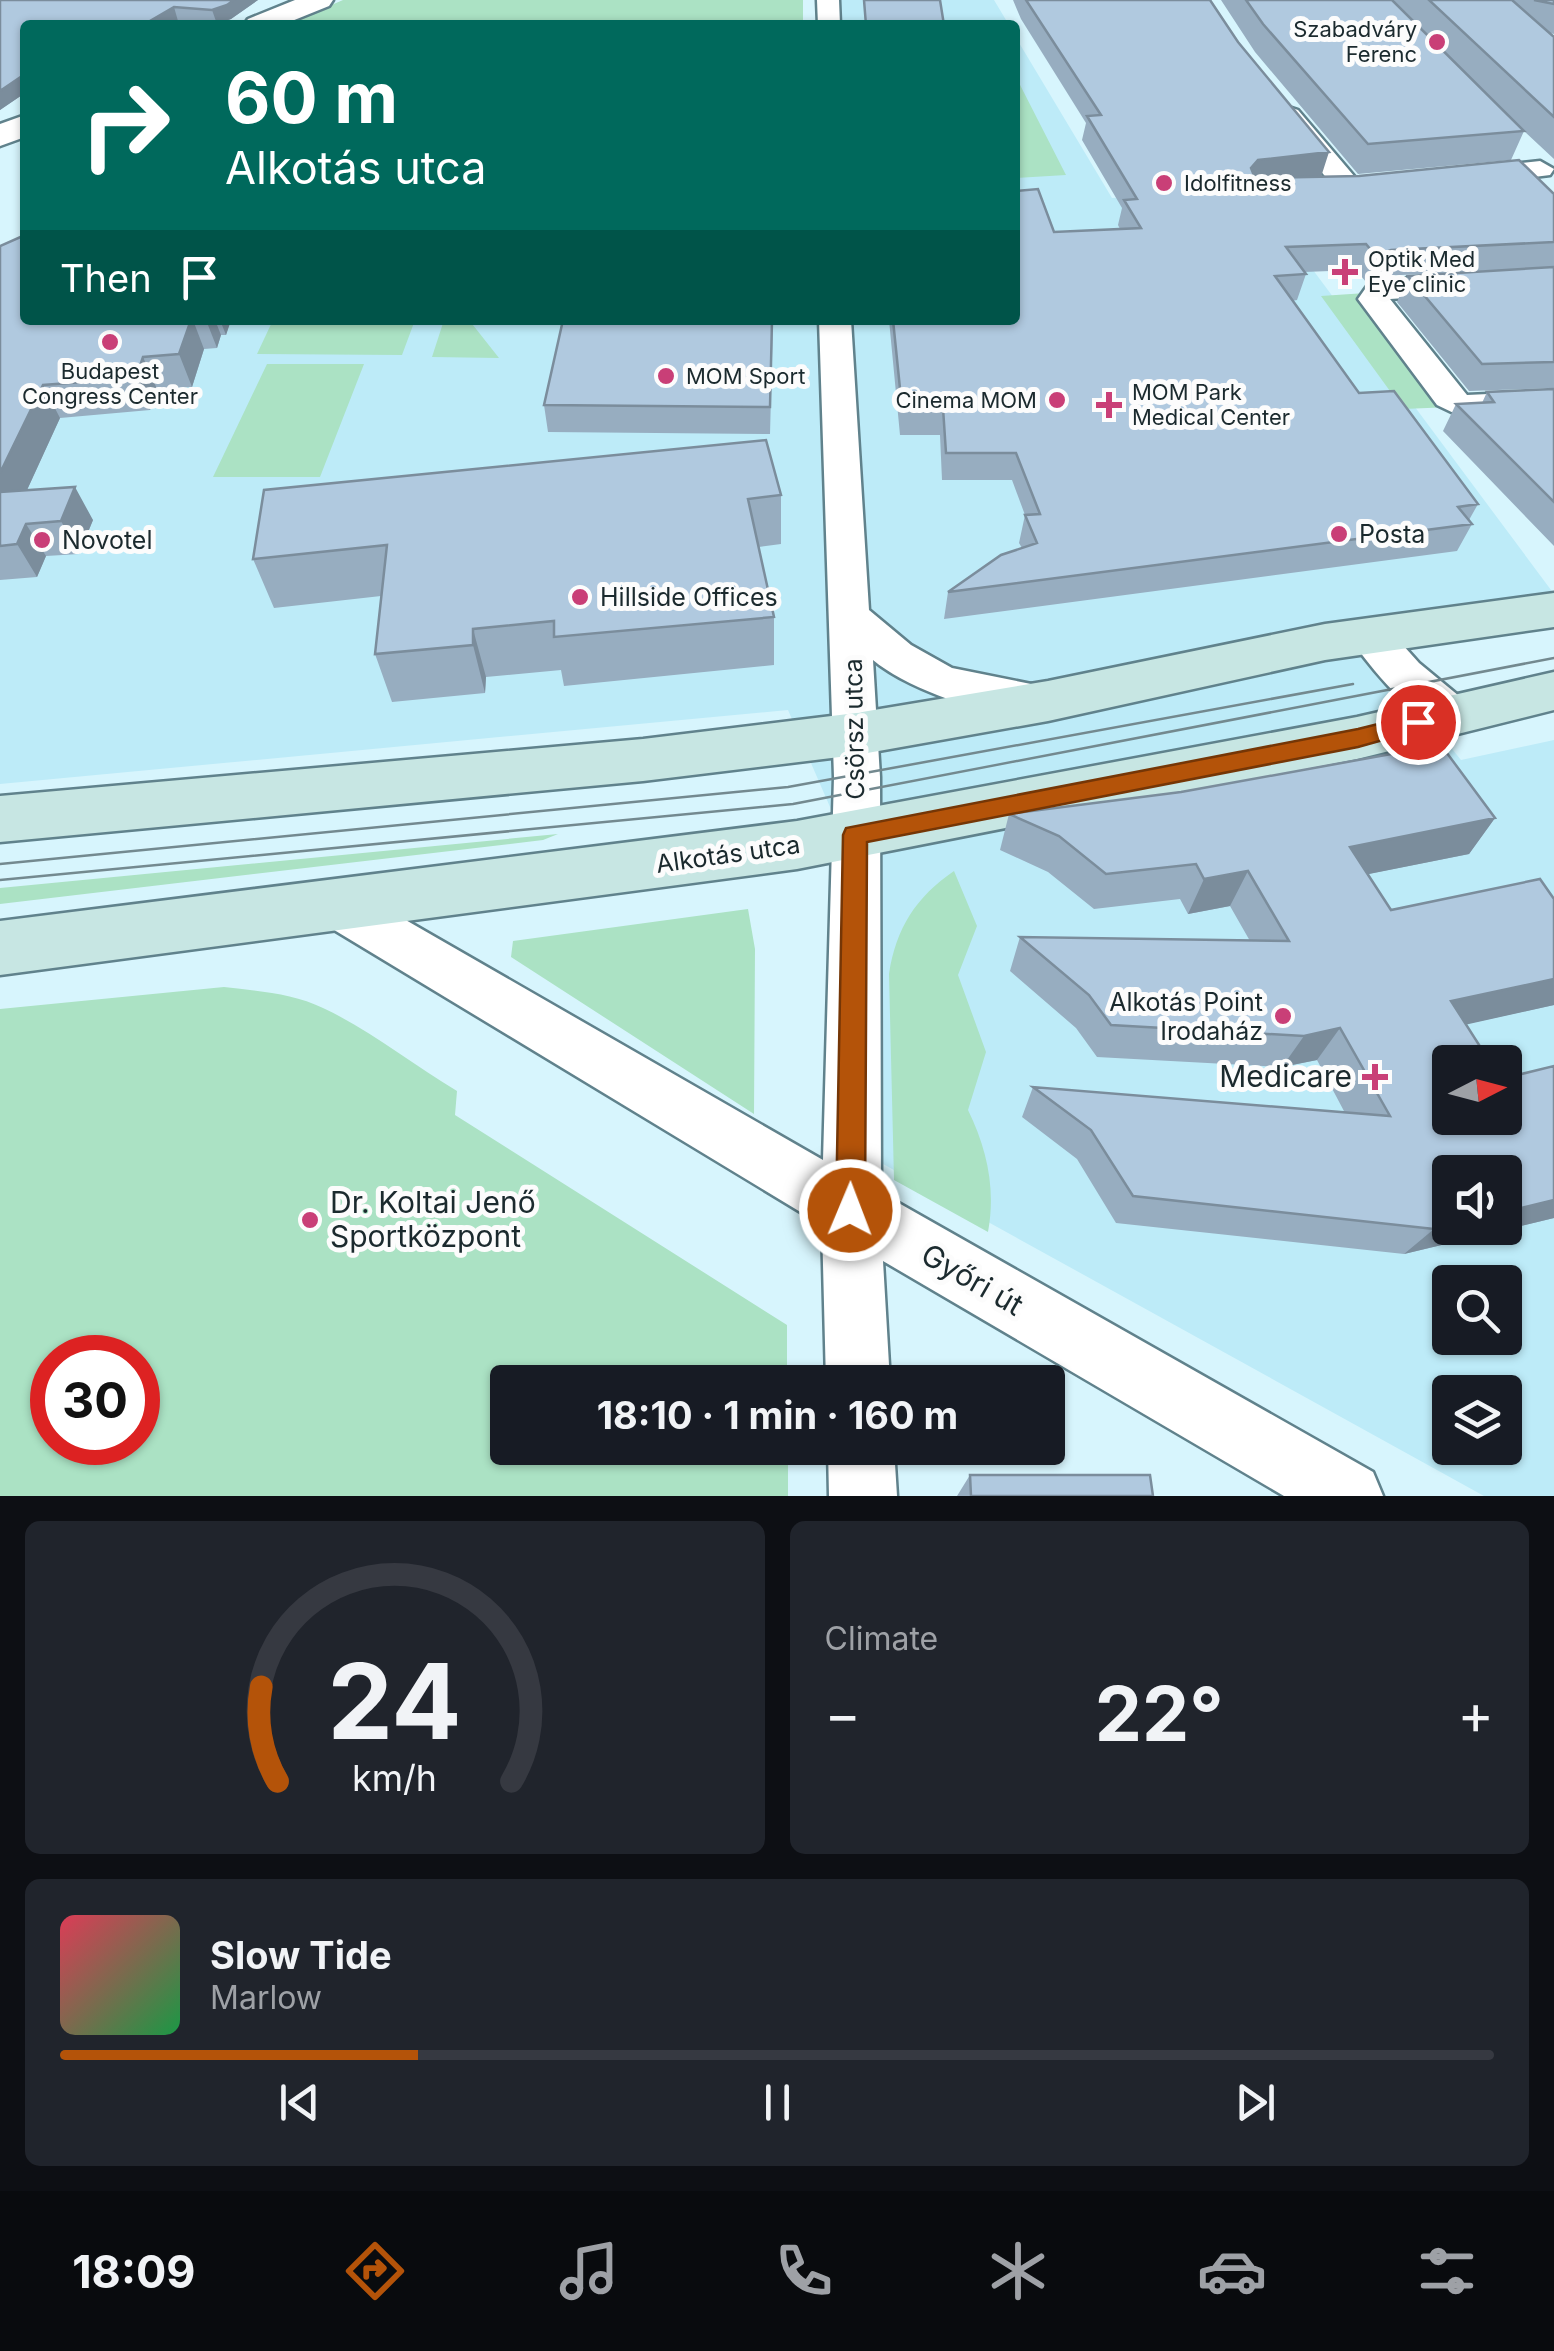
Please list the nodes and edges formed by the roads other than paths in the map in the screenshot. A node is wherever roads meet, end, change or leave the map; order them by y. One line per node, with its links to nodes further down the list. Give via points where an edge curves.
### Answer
1 (319, 0): 2 (street)
2 (270, 20)
3 (1278, 102): 7 (street, via 1360,188)
4 (1512, 141): 5 (street)
5 (1547, 176): 6 (street)
6 (1445, 179)
7 (1320, 191)
8 (1554, 279): 10 (street, via 1391,288 1374,299 1460,406)
9 (835, 325): 12 (street, Csörsz utca)
10 (1554, 401)
11 (1554, 610): 13 (main road)
12 (851, 616): 15 (street, Csörsz utca, via 885,652 929,679); 17 (street, Csörsz utca)
13 (1370, 634): 15 (main road); 16 (street)
14 (1554, 691): 16 (main road, Alkotás utca)
15 (1048, 701): 17 (main road)
16 (1449, 714): 19 (main road, Alkotás utca, via 1358,738)
17 (856, 734): 18 (main road); 19 (street, Csörsz utca)
18 (0, 819)
19 (855, 835): 20 (main road, Alkotás utca); 22 (street, Csörsz utca)
20 (339, 907): 21 (main road, Alkotás utca); 22 (street, Győri út)
21 (0, 948)
22 (850, 1210): 23 (street, Csörsz utca); 26 (street, Győri út)
23 (857, 1365)
24 (862, 1465): 25 (street)
25 (863, 1496)
26 (1349, 1496)

